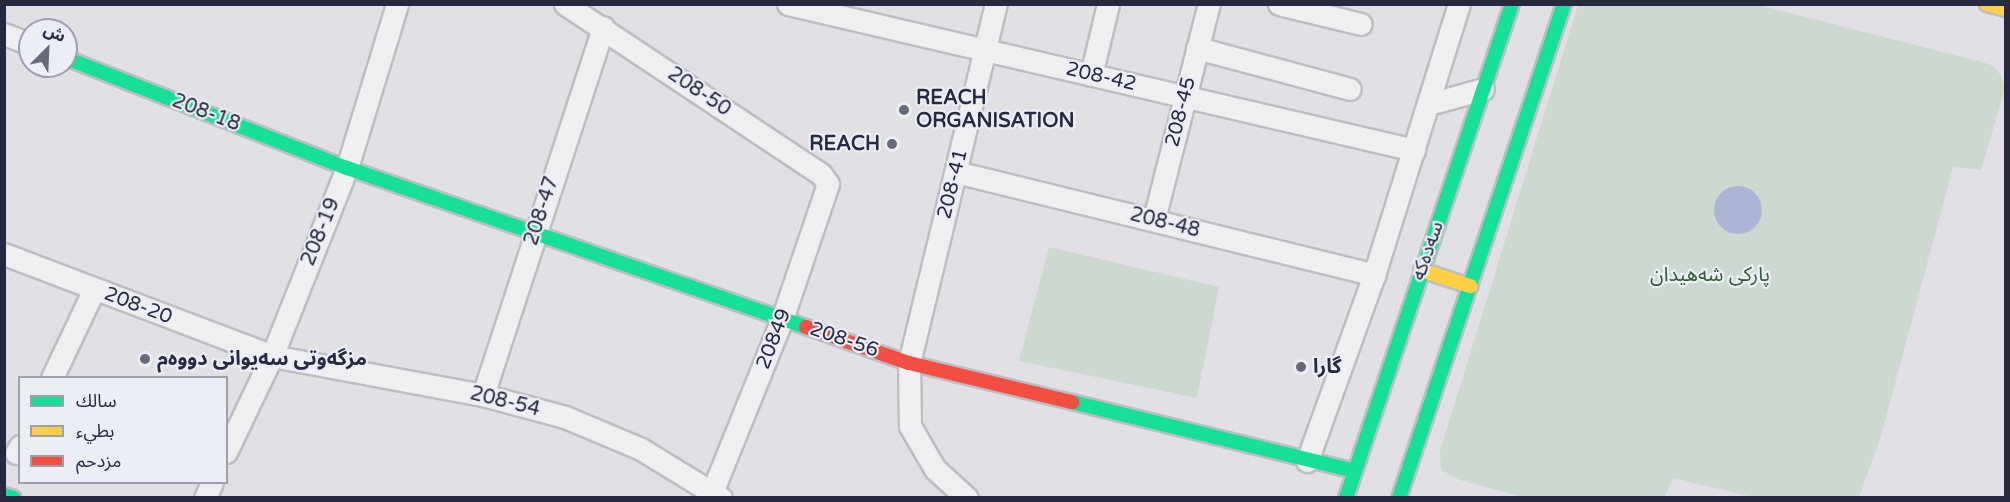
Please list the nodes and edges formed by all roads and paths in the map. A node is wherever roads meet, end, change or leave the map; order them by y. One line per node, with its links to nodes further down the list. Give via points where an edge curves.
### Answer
1 (397, 4): 24 (street, 208-19)
2 (565, 4): 14 (street, 208-50)
3 (789, 4): 16 (street, 208-42)
4 (996, 4): 16 (street, 208-41)
5 (1108, 4): 18 (street)
6 (1209, 4): 15 (street, 208-45)
7 (1279, 4): 13 (street)
8 (1459, 4): 22 (street)
9 (1512, 4): 20 (street, سەدەکە)
10 (1564, 4): 32 (street)
11 (1987, 4): 12 (street)
12 (2006, 9)
13 (1360, 24)
14 (603, 27): 26 (street, 208-50, via 821,174); 28 (street, 208-47)
15 (1197, 48): 19 (street); 21 (street, 208-45)
16 (985, 50): 18 (street, 208-42); 25 (street, 208-41)
17 (78, 63): 24 (street, 208-18)
18 (1091, 75): 21 (street, 208-42)
19 (1350, 89)
20 (1483, 89): 22 (street); 30 (street, سەدەکە)
21 (1184, 96): 23 (street, 208-42); 27 (street, 208-45)
22 (1429, 104): 23 (street)
23 (1414, 150): 31 (street)
24 (346, 168): 28 (street, 208-56); 35 (street, 208-19)
25 (956, 172): 27 (street, 208-48); 36 (street, 208-41)
26 (828, 184): 34 (street, 20849)
27 (1154, 219): 31 (street, 208-48)
28 (535, 230): 34 (street, 208-56); 38 (street, 208-47)
29 (4, 254): 33 (street, 208-20)
30 (1421, 270): 32 (street); 41 (street, سەدەکە)
31 (1374, 275): 40 (street)
32 (1470, 286): 49 (street)
33 (94, 289): 35 (street, 208-20); 37 (street)
34 (782, 319): 36 (street, 208-56); 44 (street, 20849)
35 (272, 356): 38 (street, 208-54); 39 (street, 208-19)
36 (909, 363): 40 (street, 208-56); 47 (street, 208-41, via 910,426 935,469)
37 (53, 376)
38 (483, 395): 44 (street, 208-54, via 565,417 641,449)
39 (228, 448)
40 (1307, 461): 41 (street, 208-56)
41 (1354, 471): 48 (street, سەدەکە)
42 (212, 484): 46 (street)
43 (4, 495): 45 (street)
44 (717, 495)
45 (14, 498)
46 (205, 498)
47 (968, 498)
48 (1346, 498)
49 (1399, 498)

